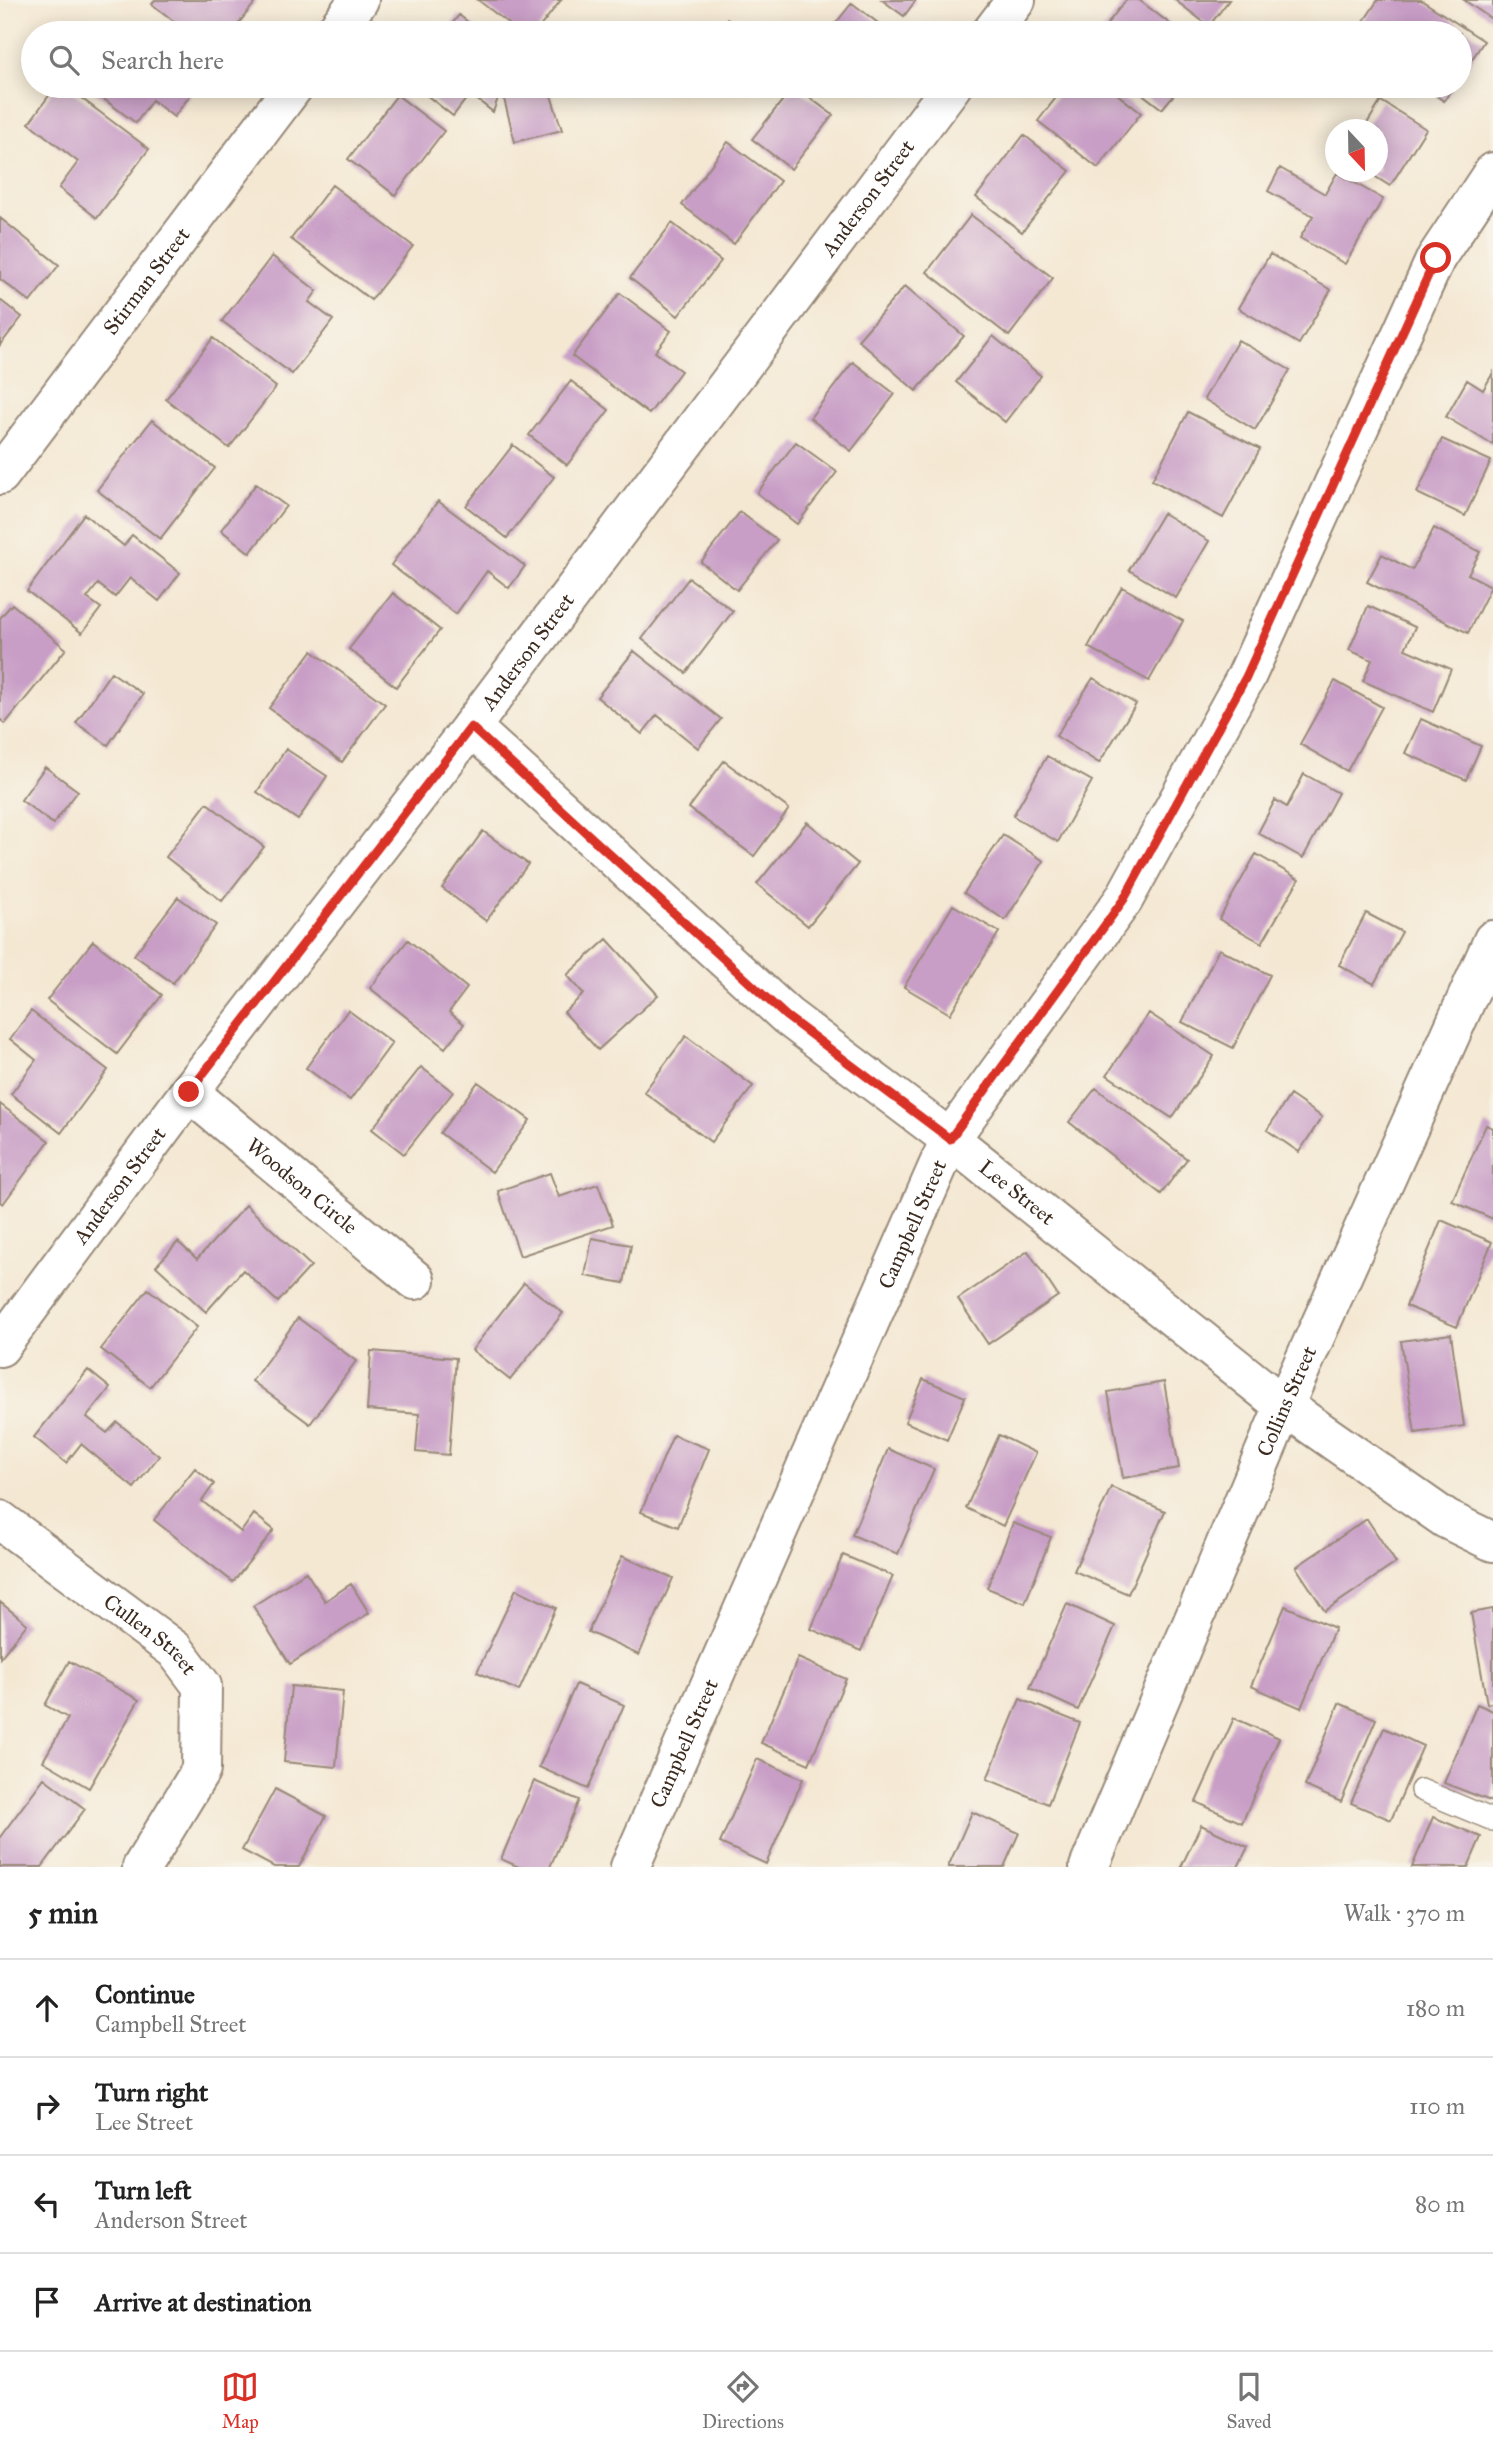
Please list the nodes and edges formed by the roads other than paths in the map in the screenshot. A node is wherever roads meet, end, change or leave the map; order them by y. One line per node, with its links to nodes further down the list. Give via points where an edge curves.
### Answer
1 (359, 0): 3 (street)
2 (1016, 0): 4 (street)
3 (343, 21)
4 (1000, 21)
5 (285, 98): 8 (street, Stirman Street)
6 (943, 98): 9 (street, Anderson Street)
7 (1493, 172): 12 (street, Campbell Street, via 1436,258 1246,677 1124,899)
8 (0, 475)
9 (471, 727): 11 (street, Anderson Street); 12 (street, Lee Street, via 786,1016)
10 (1493, 940): 15 (street, Collins Street)
11 (189, 1092): 13 (street, Woodson Circle); 14 (street, Anderson Street)
12 (950, 1139): 15 (street, Lee Street); 21 (street, Campbell Street)
13 (415, 1280)
14 (0, 1347)
15 (1284, 1406): 17 (street, Lee Street, via 1447,1518); 22 (street, Collins Street)
16 (0, 1520): 20 (street, Cullen Street, via 175,1650 202,1686 201,1770)
17 (1493, 1542)
18 (1421, 1790): 19 (lane)
19 (1493, 1820)
20 (142, 1867)
21 (630, 1867)
22 (1088, 1867)

